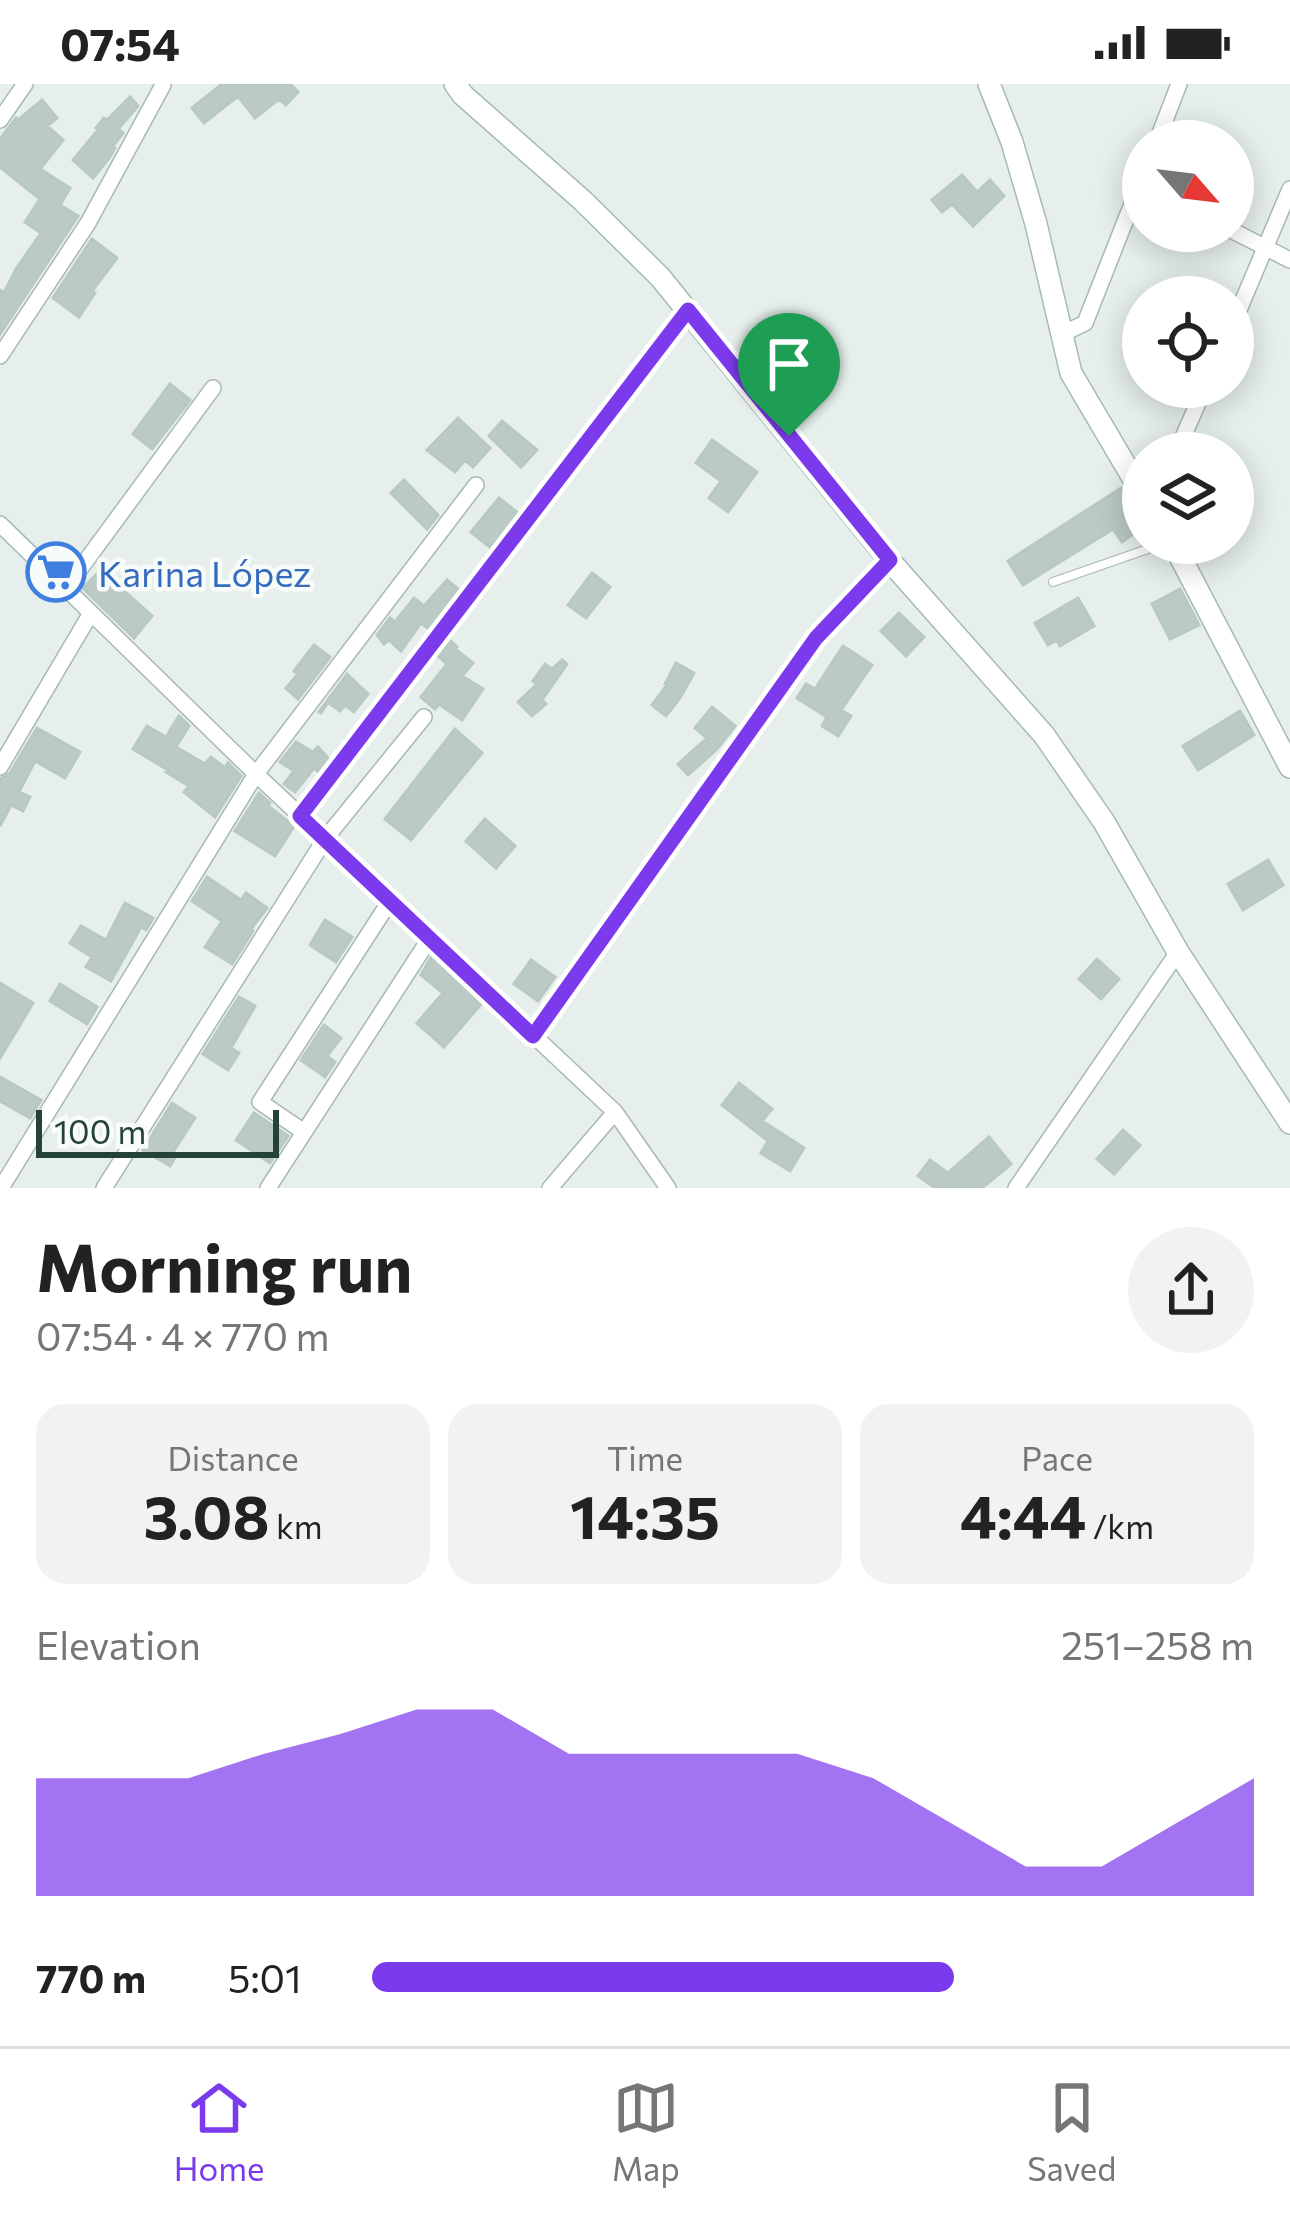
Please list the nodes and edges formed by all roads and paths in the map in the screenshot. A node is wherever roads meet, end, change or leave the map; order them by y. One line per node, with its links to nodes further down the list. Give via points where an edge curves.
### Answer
1 (25, 84): 6 (street)
2 (455, 84): 14 (street)
3 (989, 84): 15 (street, via 1030,203)
4 (1179, 84): 7 (street)
5 (163, 85): 16 (street, via 88,223)
6 (0, 120)
7 (1165, 120)
8 (1290, 189): 11 (street)
9 (1122, 231): 15 (street, via 1085,323)
10 (1254, 242): 11 (street)
11 (1267, 248): 12 (street); 13 (street)
12 (1290, 260)
13 (1254, 277)
14 (688, 310): 21 (street); 31 (street)
15 (1060, 335): 18 (street, via 1071,373)
16 (0, 356)
17 (213, 388): 25 (street)
18 (1122, 459)
19 (476, 484): 30 (street)
20 (0, 524): 25 (street)
21 (890, 560): 35 (street, via 1044,735); 36 (street, via 816,638)
22 (1122, 560): 24 (lane)
23 (1180, 564): 29 (street)
24 (1053, 581)
25 (66, 588): 26 (street)
26 (91, 613): 28 (street); 30 (street)
27 (424, 717): 32 (street)
28 (0, 766)
29 (1290, 767)
30 (256, 775): 31 (street); 40 (street)
31 (300, 816): 32 (street)
32 (325, 839): 33 (street); 41 (street)
33 (390, 901): 34 (street); 39 (street, via 260,1102)
34 (430, 938): 36 (street); 39 (street)
35 (1178, 952): 38 (street); 45 (street)
36 (533, 1036): 37 (street)
37 (615, 1112): 43 (street); 44 (street)
38 (1290, 1123)
39 (304, 1132): 42 (street)
40 (1, 1188)
41 (104, 1188)
42 (268, 1188)
43 (550, 1188)
44 (668, 1188)
45 (1016, 1188)

